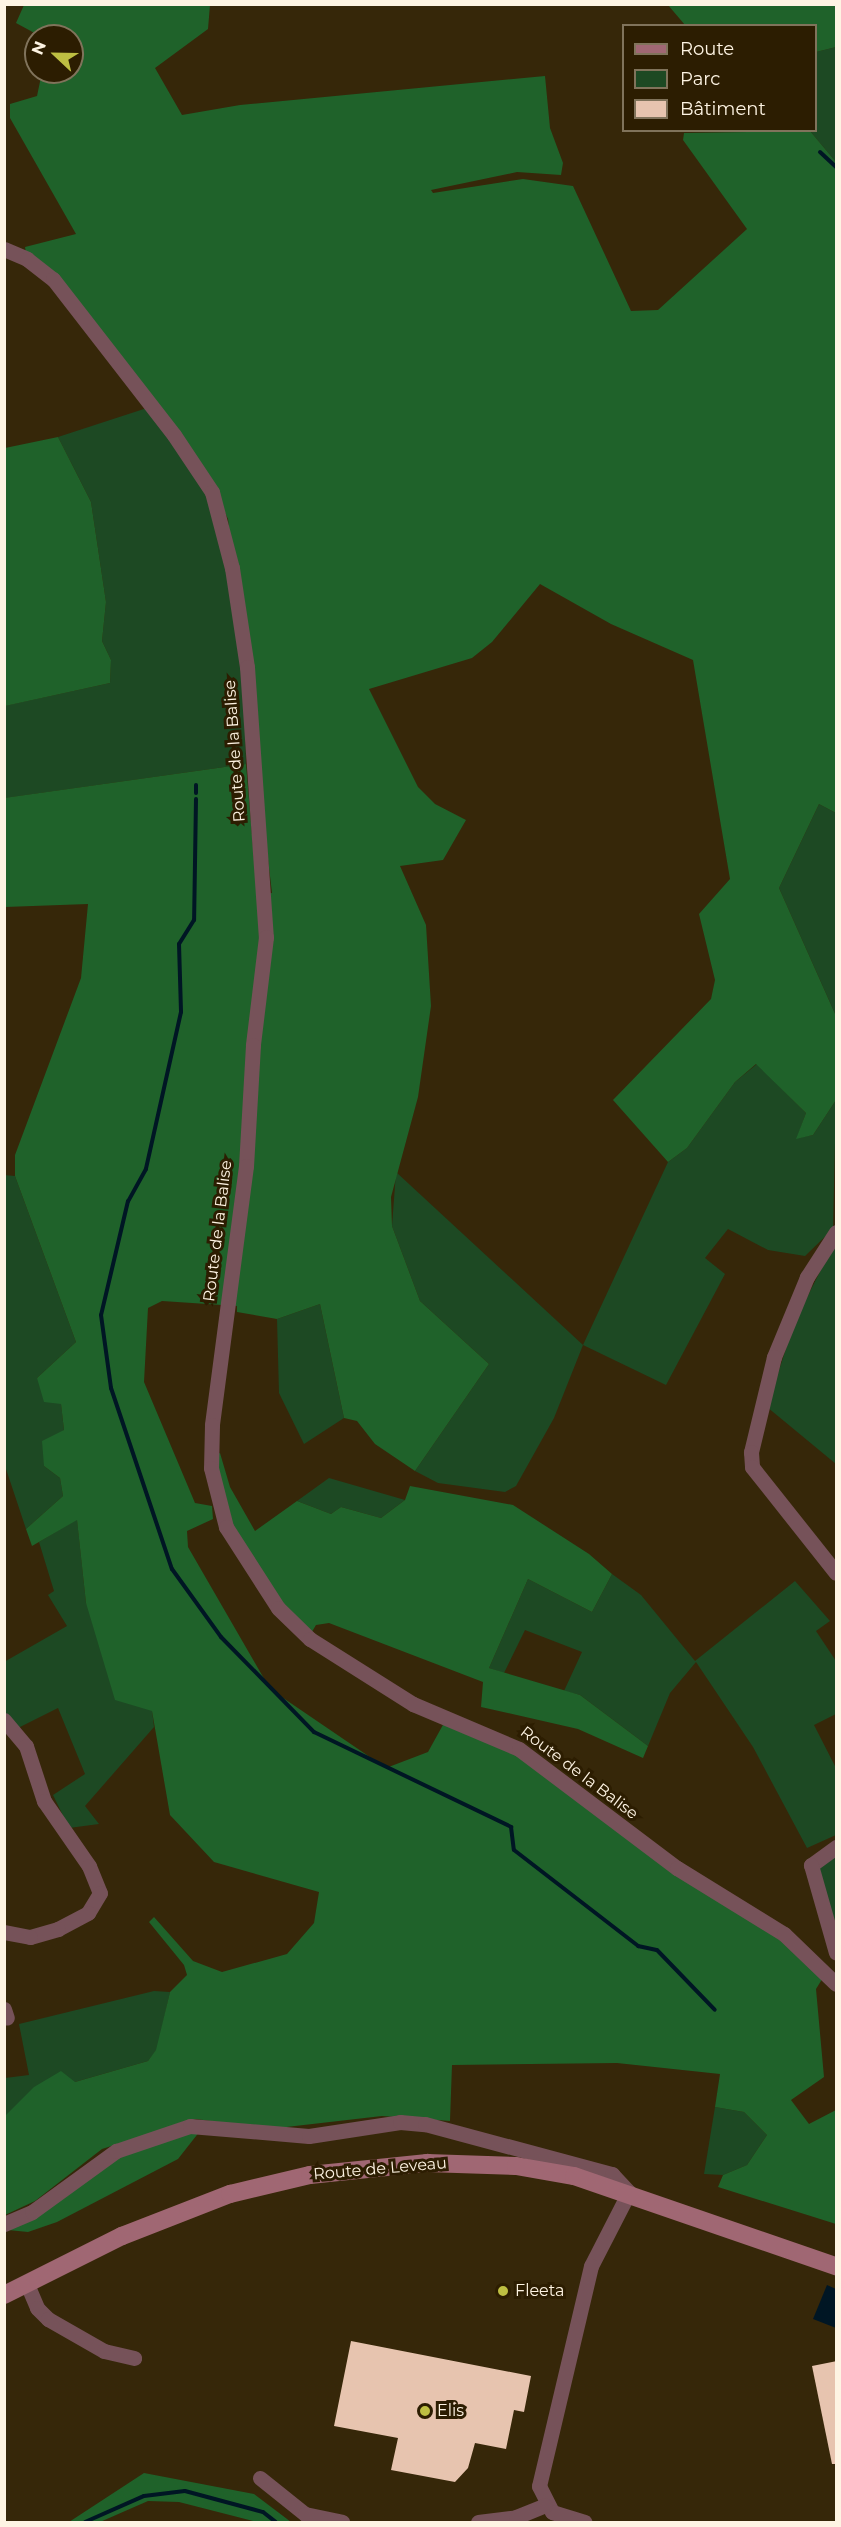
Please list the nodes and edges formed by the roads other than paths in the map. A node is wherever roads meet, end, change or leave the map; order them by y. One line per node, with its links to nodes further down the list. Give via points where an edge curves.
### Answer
1 (4, 249): 8 (street, Route de la Balise, via 27,259 53,279 174,435 212,492 234,579 247,667 266,938 252,1045 246,1166 212,1425 210,1468 226,1527 278,1608 310,1639 413,1704 519,1749 677,1868 784,1934)
2 (837, 1232): 3 (street, via 807,1277 774,1357 751,1452 752,1467)
3 (837, 1572)
4 (4, 1720): 6 (street, via 26,1746 44,1801 89,1866 100,1893 88,1913 58,1929 30,1936)
5 (837, 1847): 7 (street, via 811,1865)
6 (4, 1932)
7 (837, 1953)
8 (837, 1984)
9 (629, 2192): 10 (street, via 612,2174 426,2124 400,2122 309,2136 206,2125 116,2151 32,2212); 11 (street, Route de Leveau); 12 (street, Route de Leveau, via 552,2172 484,2164 427,2163 333,2172 230,2194 189,2208); 16 (street, via 606,2231 585,2287 541,2467 539,2486)
10 (4, 2224)
11 (837, 2266)
12 (27, 2284): 13 (street, Route de Leveau); 14 (street, via 37,2308 48,2319 104,2351)
13 (4, 2295)
14 (134, 2358)
15 (260, 2478): 17 (street, via 305,2514)
16 (545, 2505): 18 (street, via 516,2517); 19 (street, via 561,2518)
17 (342, 2523)
18 (478, 2523)
19 (584, 2523)

